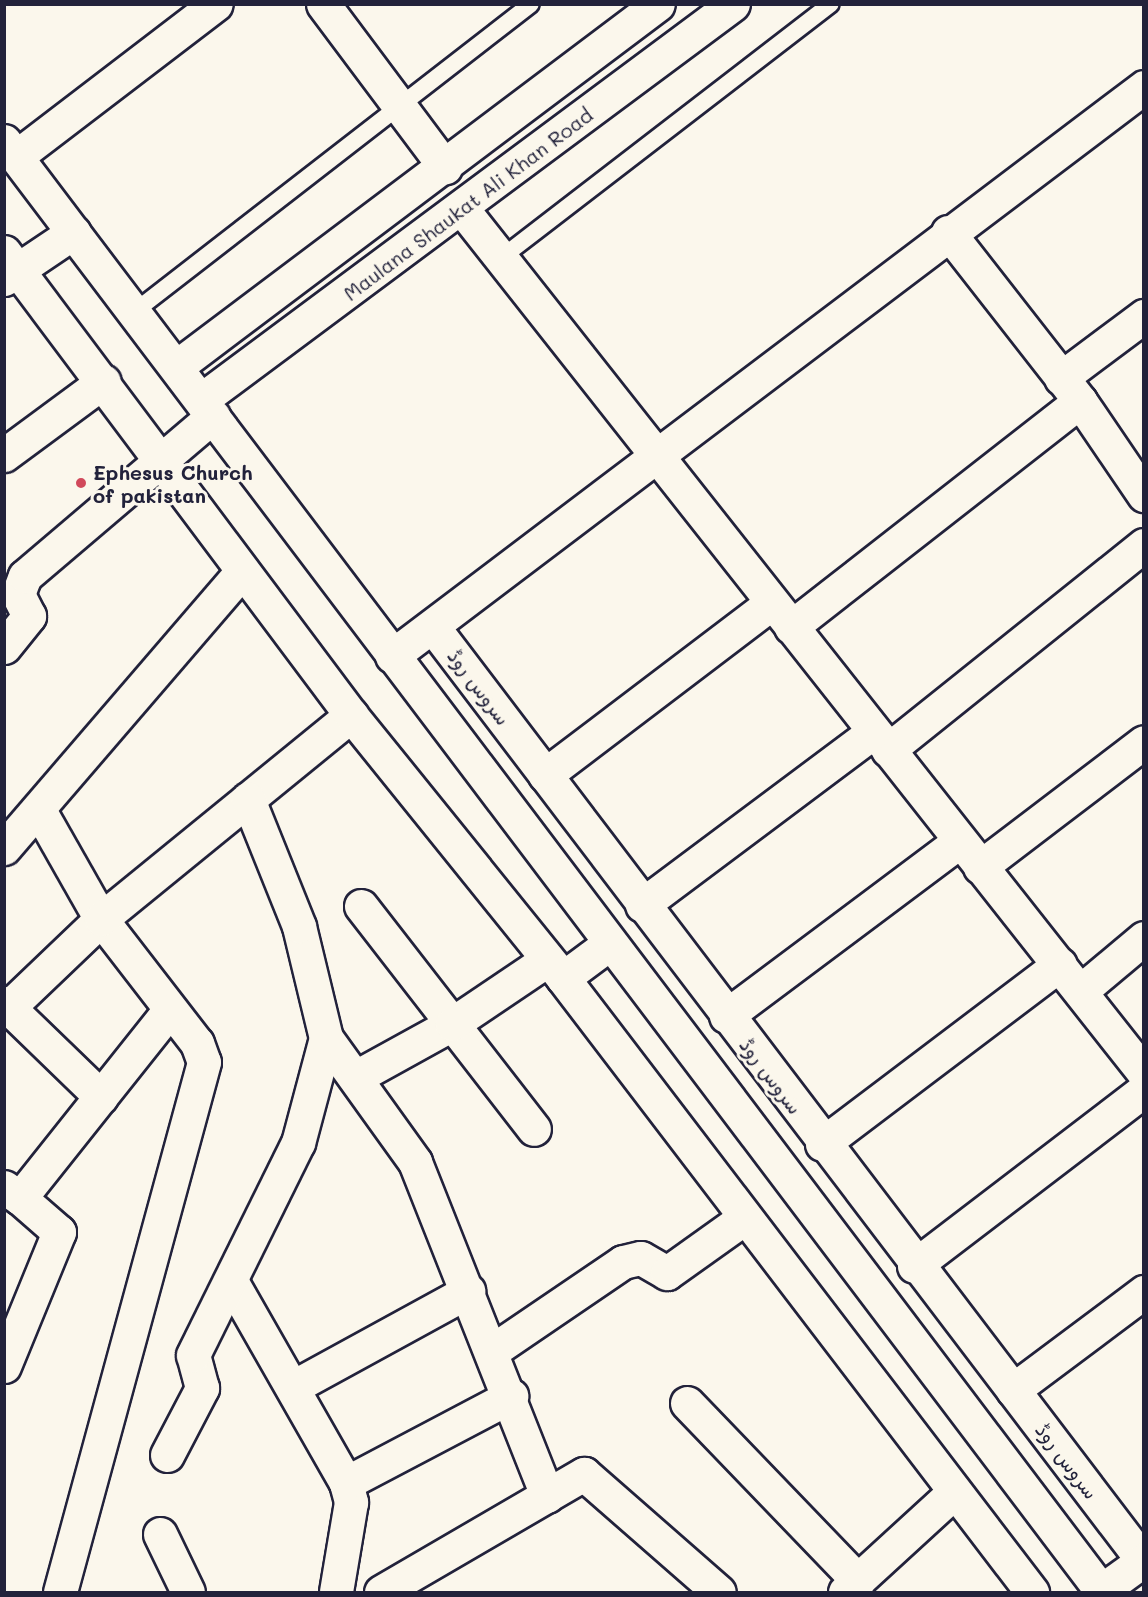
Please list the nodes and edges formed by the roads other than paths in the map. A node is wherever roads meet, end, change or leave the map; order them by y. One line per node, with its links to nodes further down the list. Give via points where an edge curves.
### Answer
1 (216, 4): 9 (street)
2 (323, 4): 8 (street)
3 (531, 4): 8 (lane)
4 (658, 4): 10 (street)
5 (733, 4): 11 (street, Maulana Shaukat Ali Khan Road)
6 (831, 4): 14 (lane)
7 (1143, 87): 13 (street)
8 (399, 105): 10 (street); 16 (lane)
9 (11, 149): 12 (street)
10 (445, 167): 18 (street)
11 (464, 210): 14 (street); 21 (street, Maulana Shaukat Ali Khan Road)
12 (74, 232): 15 (street); 16 (street)
13 (948, 232): 20 (street); 23 (street)
14 (501, 258): 23 (street)
15 (9, 267): 19 (street)
16 (134, 312): 18 (street)
17 (1143, 316): 20 (street)
18 (176, 367): 21 (street)
19 (104, 381): 22 (street); 24 (street)
20 (1070, 390): 25 (street); 28 (street)
21 (207, 408): 24 (street, Maulana Shaukat Ali Khan Road); 31 (street)
22 (4, 455)
23 (657, 456): 28 (street); 29 (street)
24 (163, 460): 27 (street); 30 (street, Maulana Shaukat Ali Khan Road, via 25,576 18,594 29,616)
25 (1143, 495)
26 (1143, 545): 33 (street)
27 (242, 571): 32 (street); 37 (street)
28 (782, 615): 33 (street); 35 (street)
29 (433, 627): 31 (street); 35 (street, سروس روڈ)
30 (4, 647)
31 (392, 656): 45 (street)
32 (351, 715): 36 (street); 47 (street)
33 (881, 741): 38 (street); 41 (street)
34 (1143, 742): 40 (street)
35 (545, 775): 41 (street, سروس روڈ)
36 (248, 799): 43 (street); 53 (street, via 299,926)
37 (39, 810): 39 (street); 43 (street)
38 (960, 841): 40 (street); 51 (street)
39 (4, 849)
40 (980, 867): 46 (street)
41 (642, 905): 51 (street, سروس روڈ)
42 (361, 906): 52 (street)
43 (101, 919): 49 (street); 50 (street)
44 (1143, 938): 48 (street)
45 (609, 944): 47 (street); 80 (street)
46 (1060, 964): 48 (street); 59 (street)
47 (555, 969): 52 (street); 61 (street)
48 (1082, 990): 54 (street)
49 (7, 1005): 57 (street)
50 (169, 1011): 57 (street); 81 (street, via 197,1044 204,1062 202,1078)
51 (726, 1016): 59 (street, سروس روڈ)
52 (452, 1024): 55 (street); 58 (street)
53 (326, 1038): 55 (street); 63 (street, via 298,1143)
54 (1143, 1074)
55 (356, 1077): 64 (street, via 416,1162)
56 (1143, 1090): 62 (street)
57 (101, 1097): 60 (street)
58 (534, 1129)
59 (822, 1144): 62 (street, سروس روڈ)
60 (12, 1193): 67 (street, via 59,1232)
61 (744, 1218): 66 (street, via 667,1274 641,1258 623,1262); 74 (street)
62 (914, 1266): 69 (street, سروس روڈ)
63 (231, 1281): 68 (street); 72 (street, via 193,1355 202,1388)
64 (468, 1290): 66 (street); 68 (street)
65 (1143, 1292): 69 (street)
66 (492, 1351): 70 (street)
67 (4, 1366)
68 (293, 1387): 73 (street)
69 (1013, 1390): 77 (street, سروس روڈ)
70 (511, 1396): 73 (street); 75 (street)
71 (687, 1402): 78 (street)
72 (167, 1455)
73 (346, 1483): 83 (street, via 351,1502)
74 (954, 1492): 78 (street); 85 (street)
75 (547, 1496): 79 (street, via 589,1474); 84 (street)
76 (160, 1534): 82 (street)
77 (1143, 1561): 80 (street)
78 (851, 1587)
79 (703, 1589)
80 (1102, 1592)
81 (60, 1593)
82 (188, 1593)
83 (336, 1593)
84 (381, 1593)
85 (1032, 1593)

